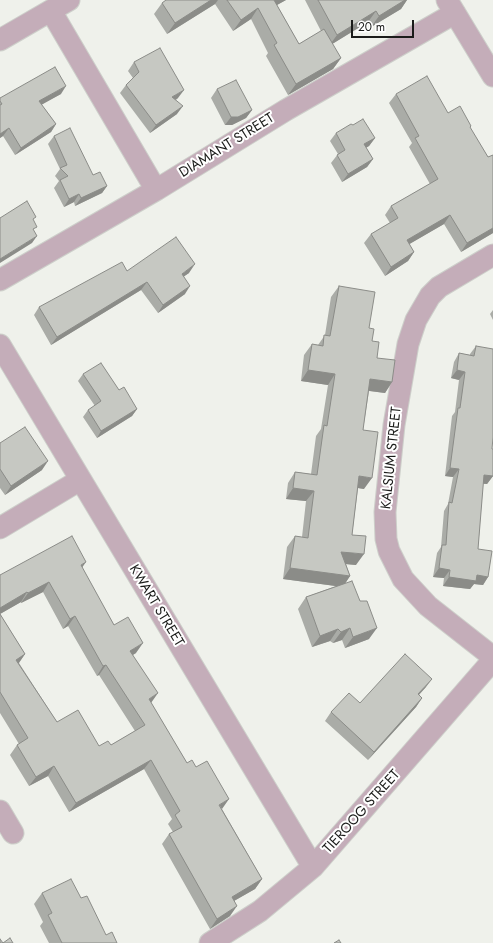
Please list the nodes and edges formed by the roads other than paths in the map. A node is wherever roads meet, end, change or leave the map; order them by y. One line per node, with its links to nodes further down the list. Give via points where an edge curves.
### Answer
1 (69, 0): 3 (street)
2 (451, 6): 5 (street); 6 (street, DIAMANT STREET)
3 (51, 11): 4 (street); 6 (street)
4 (0, 40)
5 (493, 76)
6 (156, 190): 8 (street, DIAMANT STREET)
7 (493, 255): 12 (street, KALSIUM STREET, via 439,287 430,296 416,320 408,344 394,425 385,512 389,551 403,579 428,606)
8 (0, 280)
9 (0, 345): 10 (street, KWART STREET)
10 (80, 480): 11 (street); 16 (street, KWART STREET)
11 (0, 528)
12 (493, 657)
13 (493, 660): 16 (street, TIEROOG STREET)
14 (0, 811): 15 (street)
15 (13, 834)
16 (313, 867): 17 (street, TIEROOG STREET, via 260,911)
17 (210, 943)

